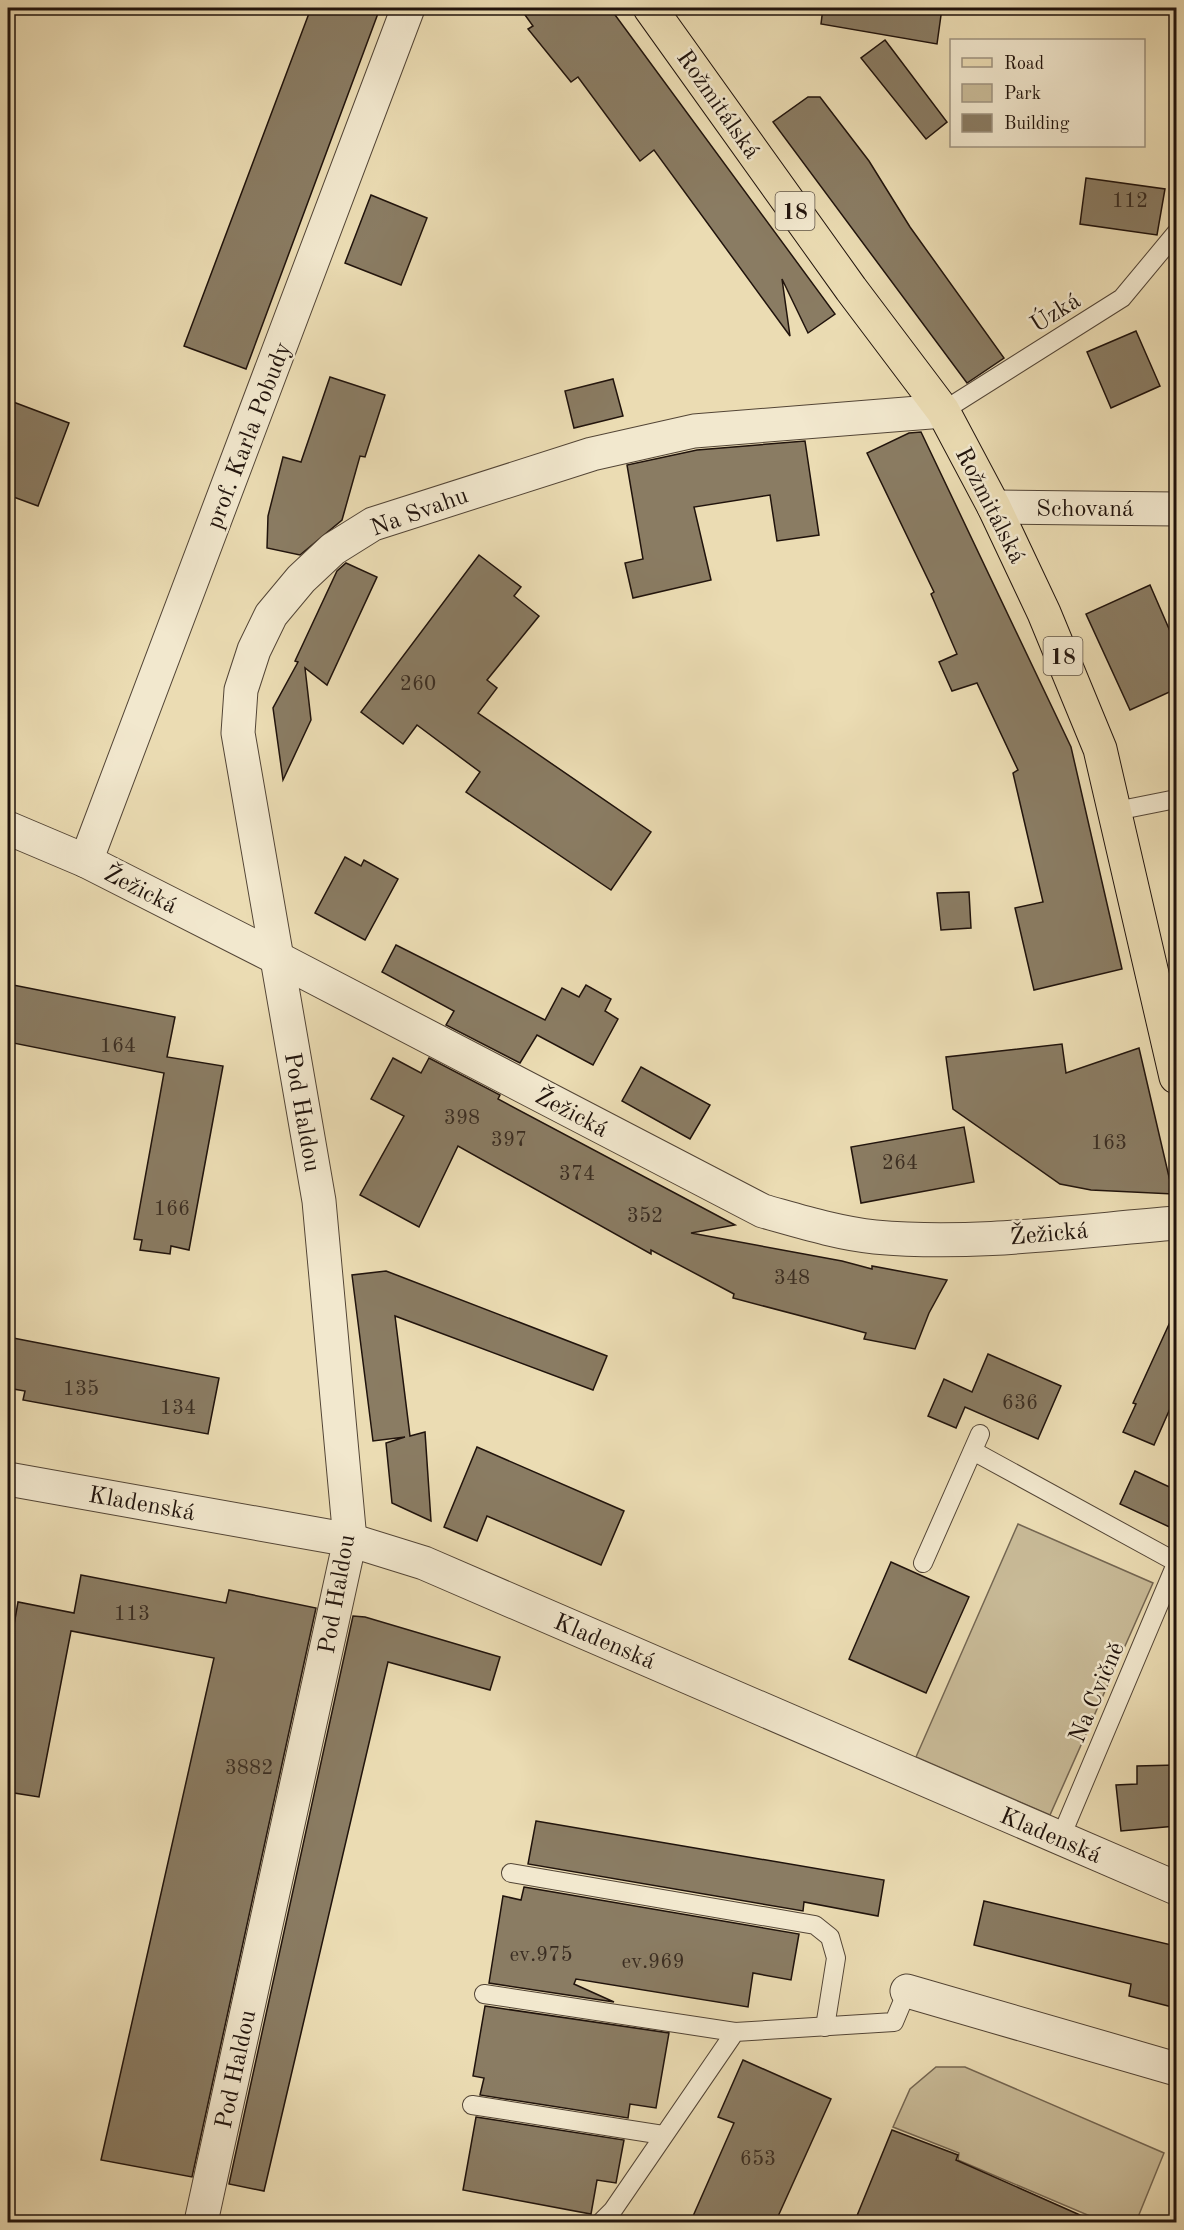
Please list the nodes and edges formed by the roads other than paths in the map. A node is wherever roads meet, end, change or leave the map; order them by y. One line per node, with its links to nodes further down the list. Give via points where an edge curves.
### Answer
1 (408, 8): 10 (street, prof. Karla Pobudy)
2 (650, 8): 4 (main road, Rožmitálská / 18)
3 (1176, 233): 4 (lane, Úzká, via 1122,298)
4 (943, 411): 5 (main road, Rožmitálská / 18); 11 (street, Na Svahu, via 694,430 592,454 420,507 373,524 333,549 271,615 254,650 242,690 238,733)
5 (994, 507): 6 (street, Schovaná); 8 (main road, Rožmitálská / 18, via 1080,696 1100,749)
6 (1176, 509)
7 (1176, 799): 8 (lane)
8 (1116, 811): 12 (main road, Rožmitálská / 18)
9 (8, 828): 10 (street, Žežická)
10 (86, 861): 11 (street, Žežická)
11 (275, 957): 14 (street, Žežická, via 763,1211 873,1237 955,1241); 16 (street, Pod Haldou, via 319,1201)
12 (1169, 1016): 13 (main road, Rožmitálská / 18)
13 (1176, 1077)
14 (1176, 1223)
15 (8, 1479): 16 (street, Kladenská)
16 (350, 1540): 19 (street, Kladenská, via 424,1563); 29 (street, Pod Haldou)
17 (923, 1563): 18 (lane, Na Cvičně, via 977,1443)
18 (1176, 1563): 19 (lane, Na Cvičně)
19 (1060, 1839): 21 (street, Kladenská)
20 (511, 1873): 24 (lane, via 815,1925 830,1936 836,1958)
21 (1176, 1888)
22 (907, 1991): 24 (lane, via 894,2022); 26 (street)
23 (483, 1994): 25 (lane)
24 (825, 2026): 25 (lane)
25 (735, 2032): 28 (lane)
26 (1176, 2069)
27 (472, 2104): 28 (lane)
28 (663, 2135): 30 (lane)
29 (201, 2223)
30 (601, 2223)

